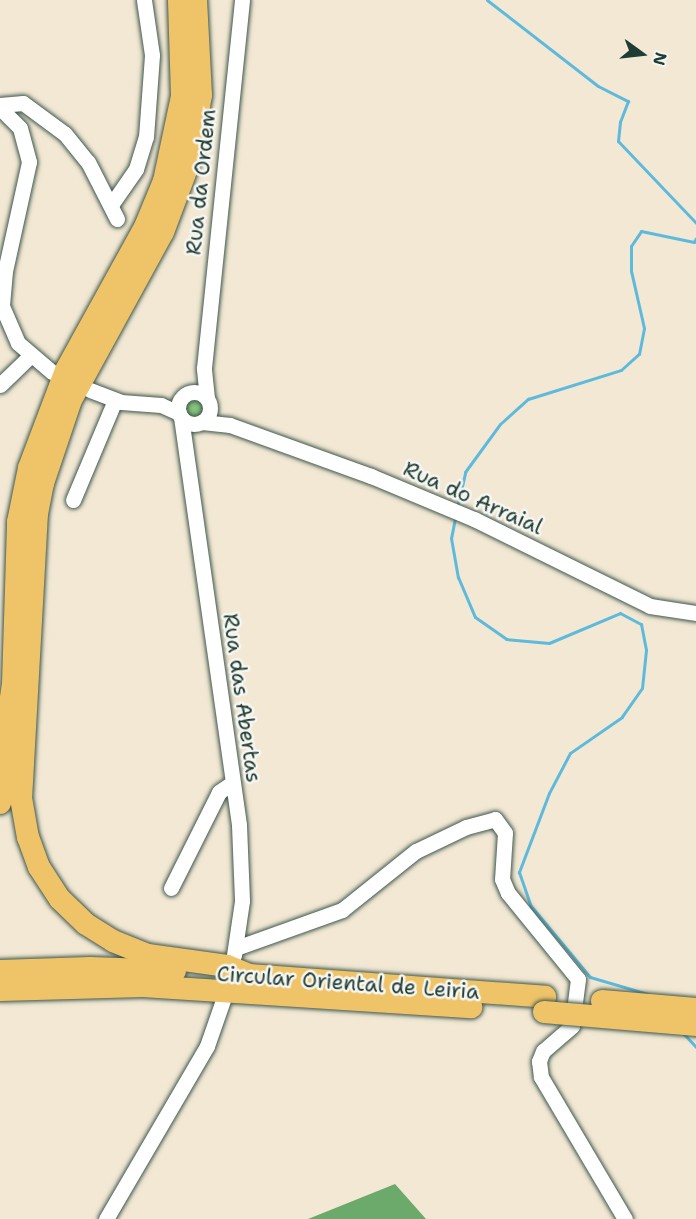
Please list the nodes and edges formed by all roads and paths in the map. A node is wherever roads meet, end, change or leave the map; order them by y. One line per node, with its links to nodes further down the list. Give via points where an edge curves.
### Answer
1 (144, 0): 5 (street, via 152,55 146,137 136,169 114,212 88,162 54,123 23,103)
2 (179, 0): 18 (highway, via 182,96 164,181 145,227 66,370 27,477 18,522 13,684)
3 (196, 0): 17 (highway, via 201,95 189,164 163,232 71,400 43,483 34,566)
4 (242, 0): 7 (street, Rua da Ordem)
5 (0, 106): 6 (street, via 20,128 28,152 27,178 2,298 9,327)
6 (30, 356): 8 (street); 9 (street)
7 (204, 368): 12 (street, Rua da Ordem); 13 (street, Rua da Ordem)
8 (52, 372)
9 (0, 385)
10 (90, 390): 11 (street)
11 (116, 400): 13 (street); 15 (street)
12 (208, 401): 13 (street, via 200,393); 13 (street, via 209,413); 14 (street, Rua do Arraial)
13 (188, 411): 14 (street, Rua do Arraial); 20 (street, Rua das Abertas, via 185,444)
14 (230, 425): 16 (street, Rua do Arraial, via 474,519 645,604 673,612)
15 (73, 500)
16 (696, 613)
17 (30, 684): 21 (highway); 24 (highway, via 23,818 39,867 60,899 86,924 127,948 168,959 227,966)
18 (3, 747): 19 (highway)
19 (0, 772)
20 (232, 783): 22 (street, via 219,792); 31 (street, Rua das Abertas, via 242,865 234,953 342,910 416,851 466,827 495,819 505,833 502,879 507,893 578,979 572,1026 543,1051 539,1061 541,1077)
21 (0, 803)
22 (171, 888)
23 (0, 971): 24 (highway, Circular Oriental de Leiria, via 90,968)
24 (249, 975): 27 (highway, Circular Oriental de Leiria)
25 (0, 990): 27 (highway, Circular Oriental de Leiria, via 143,986)
26 (223, 1000): 30 (street, via 207,1046)
27 (545, 1004): 28 (highway, Circular Oriental de Leiria, bridge); 29 (highway, Circular Oriental de Leiria, bridge)
28 (696, 1009)
29 (696, 1025)
30 (106, 1219)
31 (625, 1219)

